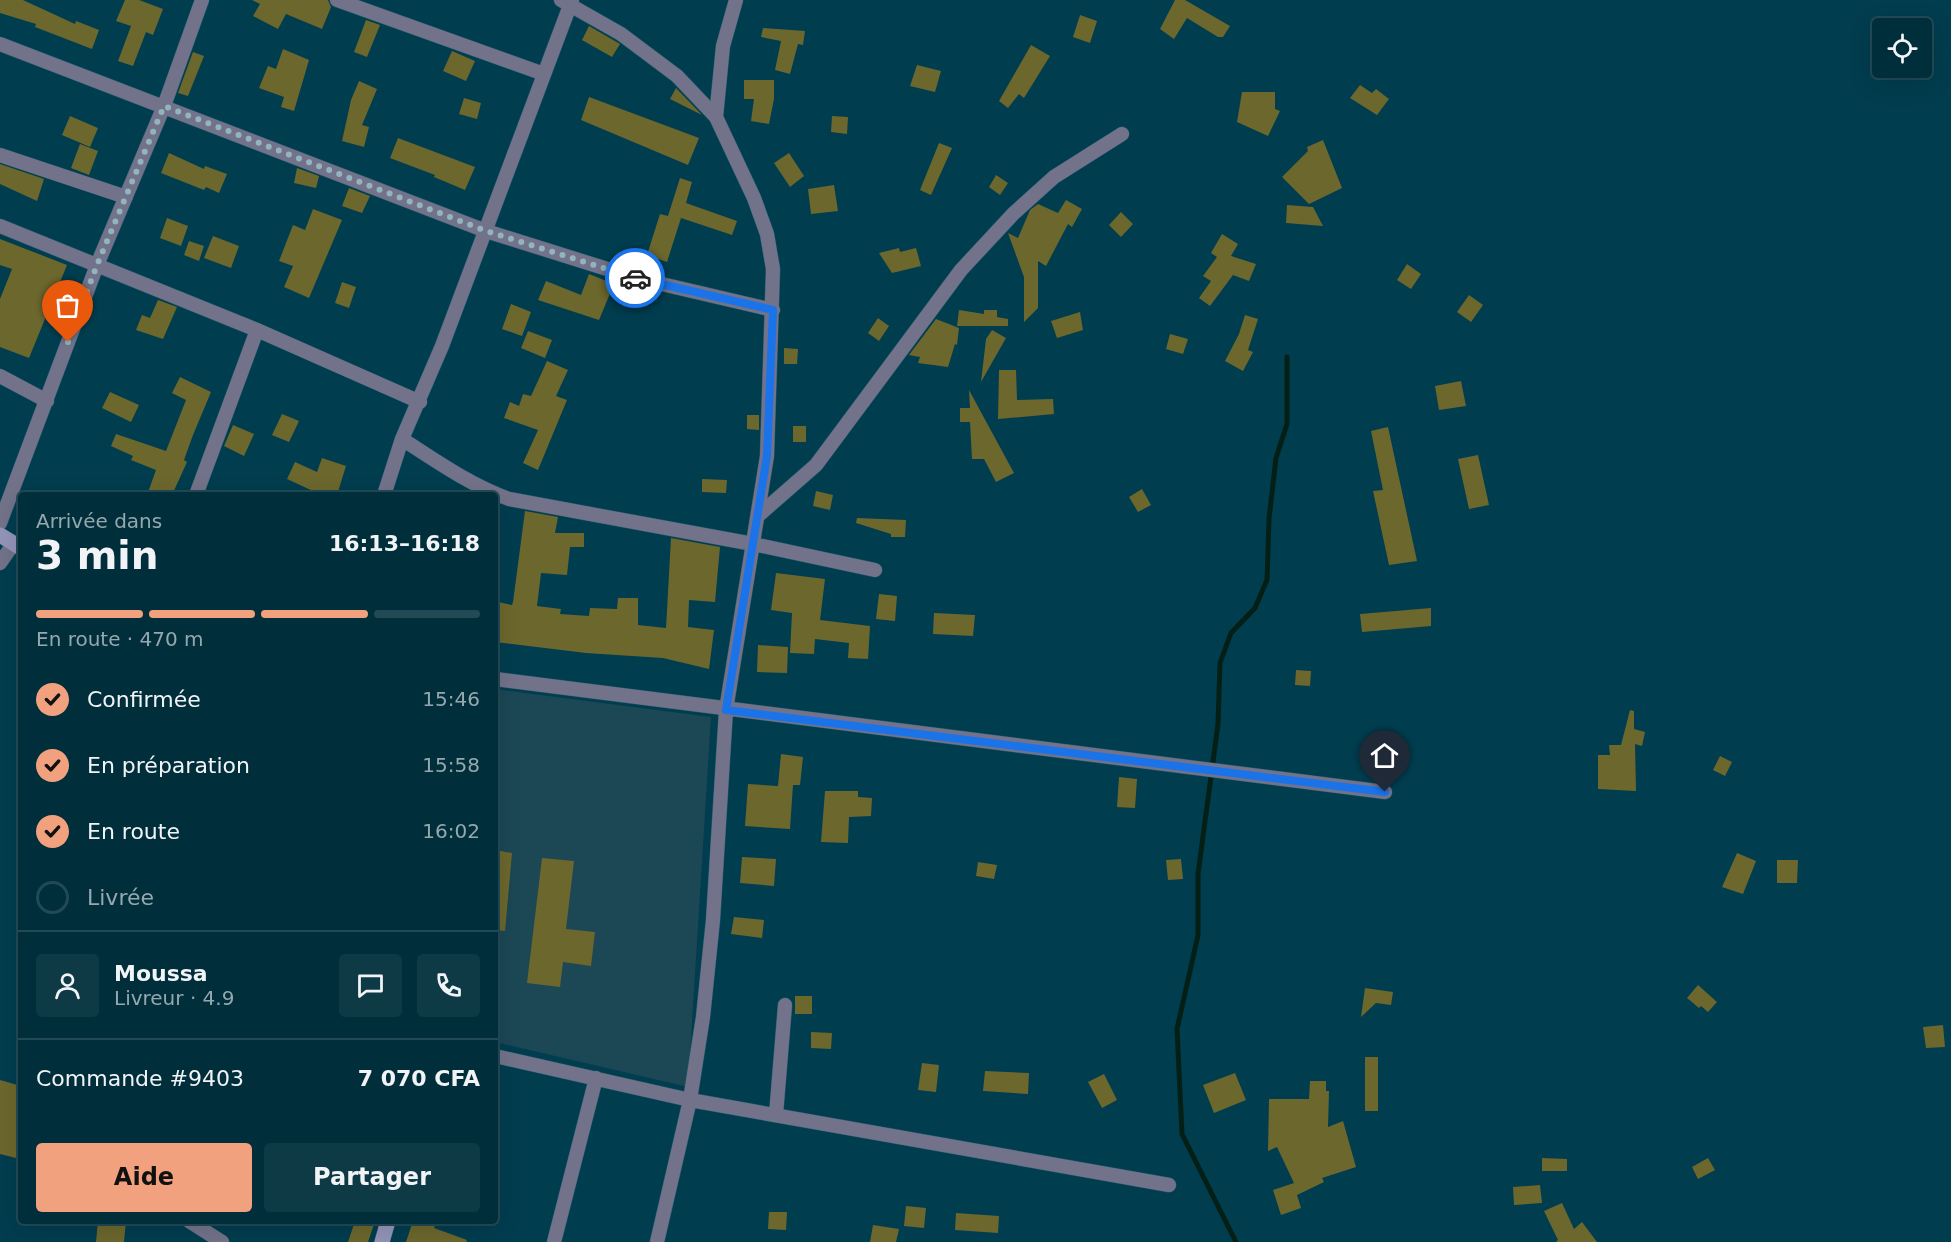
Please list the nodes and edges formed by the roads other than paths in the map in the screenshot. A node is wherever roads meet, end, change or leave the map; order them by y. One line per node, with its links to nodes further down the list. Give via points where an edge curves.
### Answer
1 (202, 0): 7 (street)
2 (337, 0): 6 (street)
3 (736, 0): 8 (street, via 723,46)
4 (568, 1): 6 (street); 8 (street, via 677,76)
5 (0, 44): 7 (street)
6 (544, 74): 13 (street)
7 (164, 106): 11 (street); 13 (street)
8 (716, 117): 15 (street, via 767,234 773,269)
9 (1122, 134): 25 (street, via 1054,177 1013,214 961,270 816,465)
10 (0, 155): 11 (street)
11 (126, 197): 14 (street)
12 (0, 225): 14 (street)
13 (486, 231): 15 (street, via 636,279); 19 (street)
14 (97, 265): 16 (street); 18 (street)
15 (773, 310): 25 (street, via 770,413)
16 (257, 330): 19 (street); 21 (street)
17 (0, 376): 18 (street)
18 (47, 401): 26 (street)
19 (420, 402): 20 (street)
20 (402, 439): 22 (street); 23 (street)
21 (197, 492)
22 (385, 492)
23 (494, 492)
24 (498, 494): 28 (street)
25 (760, 514): 28 (street)
26 (0, 523)
27 (0, 536): 29 (street)
28 (753, 544): 32 (street); 34 (street)
29 (18, 545)
30 (18, 547): 31 (street)
31 (0, 564)
32 (875, 570)
33 (498, 679): 34 (street)
34 (726, 710): 35 (street); 39 (street, via 713,920)
35 (1385, 792)
36 (785, 1005): 40 (street)
37 (498, 1057): 38 (street)
38 (596, 1078): 39 (street); 46 (street)
39 (690, 1100): 40 (street); 47 (street)
40 (776, 1115): 41 (street)
41 (1169, 1185)
42 (194, 1224): 44 (street)
43 (387, 1224): 45 (street)
44 (222, 1242)
45 (382, 1242)
46 (554, 1242)
47 (657, 1242)

